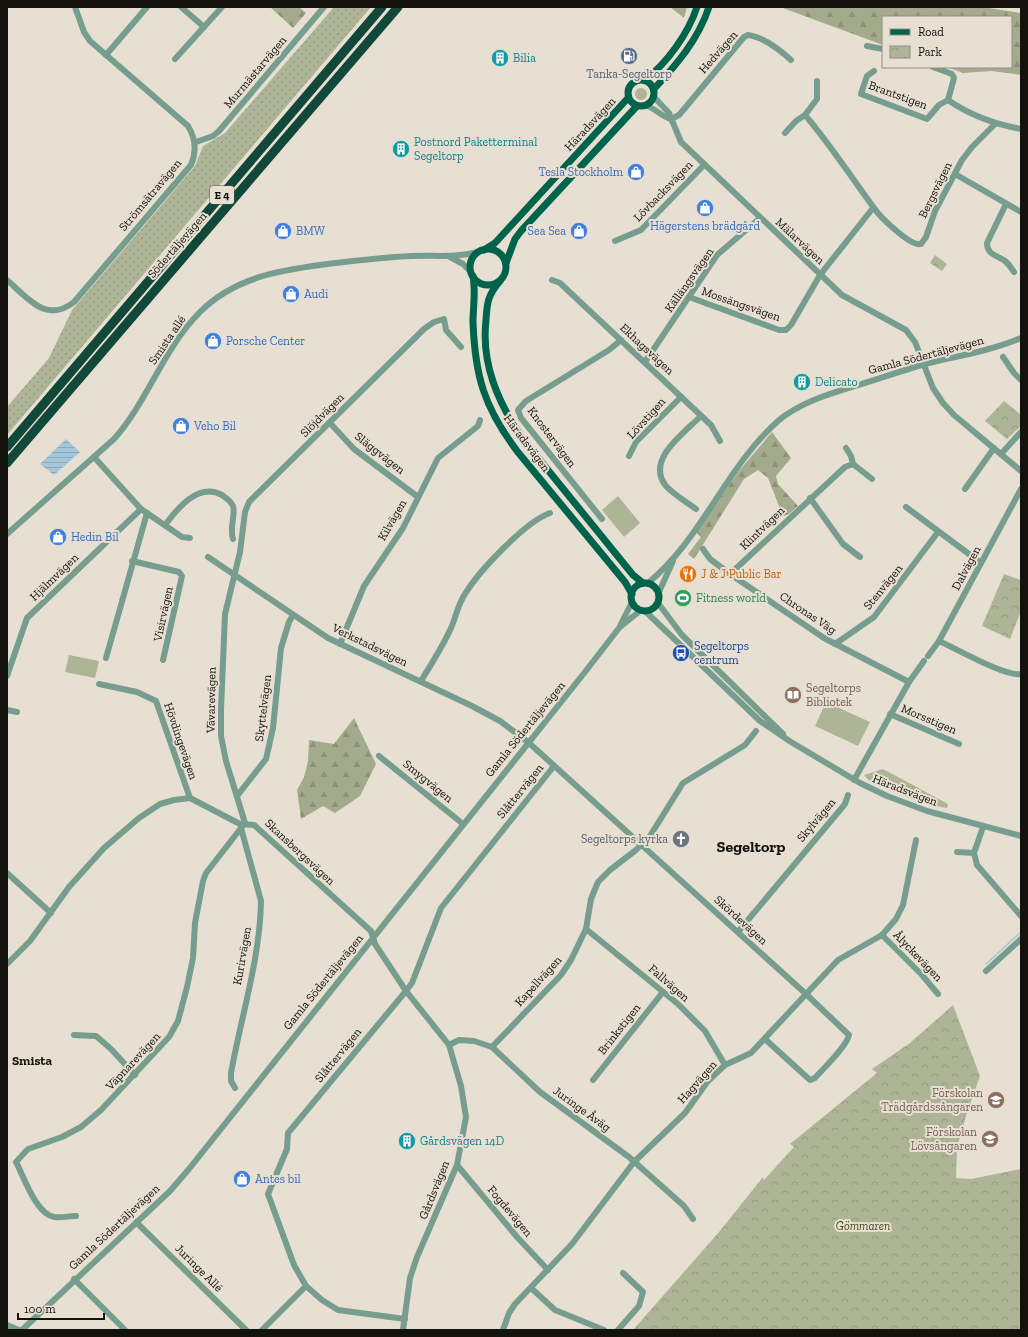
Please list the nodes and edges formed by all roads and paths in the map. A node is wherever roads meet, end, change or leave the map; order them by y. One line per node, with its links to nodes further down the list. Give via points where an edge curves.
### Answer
1 (75, 7): 13 (street, via 87,38)
2 (147, 7): 13 (street)
3 (181, 7): 10 (street)
4 (222, 7): 10 (street)
5 (324, 7): 30 (street, Murmästarvägen, via 219,131)
6 (382, 7): 61 (highway, Södertäljevägen / E 4)
7 (398, 7): 67 (highway, Södertäljevägen / E 4)
8 (697, 7): 18 (main road, via 677,46)
9 (709, 7): 20 (main road, via 704,23 686,52)
10 (204, 27): 14 (street)
11 (867, 46): 12 (street)
12 (882, 49)
13 (106, 55): 30 (street, via 183,121 192,131)
14 (175, 59)
15 (791, 60): 26 (street, Hedvägen, via 778,49 748,35 679,115)
16 (935, 68): 22 (street, via 952,74 954,78)
17 (874, 71): 22 (street, Brantstigen, via 867,76 861,94 926,119 939,105)
18 (645, 80): 20 (main road, via 650,83); 21 (main road, via 632,83 628,88)
19 (817, 81): 25 (street, via 817,99)
20 (654, 93): 24 (main road); 26 (street, Mälarvägen)
21 (628, 98): 23 (main road); 38 (main road, Häradsvägen, via 496,243)
22 (948, 100): 27 (street, via 960,109)
23 (637, 106): 24 (main road); 40 (main road, Häradsvägen, via 521,231 515,239)
24 (648, 106): 26 (street)
25 (805, 115): 29 (street); 34 (street, Bergsvägen)
26 (671, 119): 31 (street, Mälarvägen, via 681,142)
27 (994, 124): 28 (street); 32 (street, Bergsvägen, via 972,147)
28 (1021, 129)
29 (785, 133)
30 (196, 142): 44 (street, Strömsätravägen, via 191,165 74,302 66,308 56,311 45,310)
31 (704, 165): 36 (street, Mälarvägen); 37 (street, Lövbacksvägen, via 641,230)
32 (955, 174): 33 (street); 34 (street, Bergsvägen, via 921,244 914,244 908,240)
33 (1006, 204): 35 (street); 41 (street, via 987,243 987,249 1006,261)
34 (874, 208): 43 (street)
35 (1021, 212)
36 (760, 218): 43 (street, Mälarvägen); 47 (street, Källängsvägen, via 717,255)
37 (616, 241)
38 (481, 251): 39 (street, Smista allé, via 464,256); 40 (main road, via 490,249 500,253); 42 (main road, via 471,261)
39 (448, 256): 42 (street, via 463,264); 66 (street, Smista allé, via 412,256 297,268 266,274 226,291 200,312 185,329 126,425)
40 (506, 263): 46 (main road)
41 (1014, 272)
42 (472, 274): 46 (main road, via 483,284 489,285); 96 (main road, Häradsvägen, via 476,366 492,412 503,433 625,582)
43 (820, 275): 47 (street, Mossängsvägen, via 786,330 779,330); 53 (street, Mälarvägen, via 849,300 906,330 915,342)
44 (7, 280)
45 (552, 280): 49 (street, Ekhagsvägen, via 560,283)
46 (500, 281): 94 (main road, Häradsvägen, via 490,291 488,301 485,326 486,352 495,389 508,416 522,438 633,575)
47 (689, 297): 52 (street, Källängsvägen)
48 (1021, 338): 53 (street, Gamla Södertäljevägen, via 990,349)
49 (621, 340): 52 (street, Ekhagsvägen); 80 (street, Knostervägen, via 526,401 518,410 520,418)
50 (461, 348): 58 (street, Slöjdvägen, via 446,330 444,319 434,322)
51 (1003, 357): 54 (street)
52 (645, 362): 55 (street, Ekhagsvägen)
53 (924, 365): 63 (street, Mälarvägen, via 933,388 943,403); 89 (street, Gamla Södertäljevägen, via 839,391 804,405 780,419 755,446)
54 (1021, 380)
55 (681, 397): 56 (street, Ekhagsvägen); 65 (street, Lövstigen, via 636,442)
56 (701, 416): 60 (street, Ekhagsvägen, via 711,425); 77 (street, via 664,454 660,467 667,487)
57 (480, 420): 73 (street, Kilvägen, via 478,426 438,458)
58 (330, 423): 73 (street, Släggvägen, via 354,449); 93 (street, Slöjdvägen, via 249,502 245,512)
59 (1021, 432): 64 (street)
60 (720, 441)
61 (7, 447)
62 (846, 448): 68 (street)
63 (994, 448): 64 (street, Mälarvägen); 71 (street)
64 (1001, 454): 69 (street, Mälarvägen)
65 (629, 456)
66 (94, 458): 76 (street); 83 (street, Smista allé)
67 (7, 463)
68 (853, 464): 70 (street); 74 (street, Klintvägen, via 845,466)
69 (1021, 471)
70 (872, 479)
71 (965, 489)
72 (1021, 489): 91 (street, Dalvägen)
73 (418, 497): 103 (street, Kilvägen, via 403,528 364,586)
74 (810, 498): 88 (street, via 843,544); 92 (street, Klintvägen)
75 (906, 508): 82 (street)
76 (141, 509): 78 (street); 110 (street, Hjälmvägen, via 27,618)
77 (696, 509)
78 (147, 513): 81 (street); 90 (street)
79 (550, 513): 111 (street, via 540,516 483,570 464,595 443,645)
80 (602, 519)
81 (165, 525): 84 (street, via 182,537); 85 (street, via 187,500 204,493 217,493 229,499 233,507)
82 (938, 532): 91 (street); 104 (street, Stenvägen, via 874,617)
83 (7, 534)
84 (190, 538)
85 (233, 539)
86 (703, 549): 92 (street, Chronas Väg, via 710,559)
87 (208, 557): 93 (street, Verkstadsvägen)
88 (860, 557)
89 (673, 560): 94 (street, Gamla Södertäljevägen); 95 (street, Gamla Södertäljevägen)
90 (132, 562): 106 (street); 107 (street, Visirvägen, via 179,572 182,576)
91 (981, 563): 102 (street, Dalvägen)
92 (730, 574): 104 (street, Chronas Väg)
93 (236, 576): 100 (street, Verkstadsvägen); 125 (street, Vävarevägen, via 231,586 225,614 221,736)
94 (646, 583): 95 (main road, via 655,587); 96 (main road, via 637,586)
95 (658, 592): 98 (main road)
96 (632, 594): 97 (main road)
97 (632, 602): 99 (main road); 101 (street, Gamla Södertäljevägen)
98 (658, 603): 99 (main road, via 652,609); 119 (street, Häradsvägen, via 682,634 722,676 765,714)
99 (643, 611): 101 (street, Gamla Södertäljevägen); 119 (street, Häradsvägen, via 760,721)
100 (293, 615): 103 (street, Verkstadsvägen); 125 (street, Skyttelvägen, via 281,648 273,728 266,759)
101 (619, 628): 118 (street, Gamla Södertäljevägen)
102 (939, 640): 105 (street, Dalvägen); 109 (street, via 1002,670 1016,675)
103 (340, 644): 111 (street, Verkstadsvägen)
104 (835, 644): 112 (street, Chronas Väg)
105 (928, 656)
106 (106, 658)
107 (163, 660)
108 (924, 661): 112 (street)
109 (1021, 674)
110 (7, 676)
111 (421, 681): 118 (street, Verkstadsvägen, via 500,721)
112 (909, 682): 116 (street)
113 (99, 684): 126 (street, Hövdingevägen, via 137,692 156,701)
114 (7, 710): 115 (street)
115 (17, 712)
116 (890, 714): 120 (street, Morsstigen); 123 (street)
117 (756, 731): 132 (street, Kapellvägen, via 745,745 683,783)
118 (528, 742): 122 (street, Skördevägen); 127 (street, Gamla Södertäljevägen)
119 (791, 742): 123 (street, Häradsvägen)
120 (959, 744)
121 (379, 756): 127 (street, Smygvägen)
122 (554, 766): 132 (street, Skördevägen); 145 (street, Slåttervägen, via 441,908 412,983)
123 (854, 780): 129 (street, Häradsvägen, via 927,811)
124 (848, 795): 139 (street, Skylvägen, via 845,804)
125 (237, 796): 128 (street, Vävarevägen)
126 (190, 798): 128 (street, Skansbergsvägen); 136 (street, via 160,804 138,818 104,848)
127 (463, 824): 141 (street, Gamla Södertäljevägen)
128 (243, 826): 141 (street, Skansbergsvägen, via 254,825 371,931); 154 (street, Väpnarevägen, via 206,873 203,881 195,923 193,958 178,1021 169,1038); 156 (street, Kurirvägen, via 261,901 254,960 231,1073 231,1081)
129 (982, 826): 130 (street, Häradsvägen); 134 (street)
130 (1021, 836)
131 (916, 840): 140 (street, Hagvägen, via 903,905 896,919)
132 (642, 845): 138 (street, Kapellvägen, via 598,882 591,899); 139 (street, Skördevägen)
133 (957, 852): 134 (street)
134 (974, 853): 137 (street, via 977,865)
135 (7, 873): 136 (street)
136 (51, 913): 143 (street, via 30,941)
137 (1021, 916)
138 (586, 929): 146 (street, Fallvägen); 152 (street, Kapellvägen, via 561,975)
139 (738, 932): 147 (street, Skördevägen)
140 (882, 935): 147 (street, Hagvägen, via 838,960); 148 (street, Ålyckevägen)
141 (372, 938): 145 (street, Gårdsvägen); 161 (street, Gamla Södertäljevägen, via 189,1169 170,1191)
142 (1021, 939): 144 (street)
143 (7, 964)
144 (986, 971)
145 (406, 991): 151 (street, Gårdsvägen); 165 (street, Slåttervägen, via 288,1133 287,1149 268,1194 294,1265)
146 (663, 992): 153 (street, Fallvägen, via 706,1031); 155 (street, Brinkstigen)
147 (806, 994): 150 (street, Hagvägen); 150 (street, Skördevägen, via 849,1035 815,1078 808,1079)
148 (938, 994)
149 (74, 1035): 154 (street, via 96,1036)
150 (766, 1040): 153 (street, Hagvägen, via 751,1053)
151 (449, 1045): 152 (street, Juringe Åväg, via 459,1040 474,1041); 158 (street, Gårdsvägen, via 457,1069 466,1117)
152 (492, 1047): 157 (street, Juringe Åväg, via 540,1092)
153 (725, 1065): 157 (street, Hagvägen, via 708,1082 685,1113)
154 (135, 1075): 159 (street, Väpnarevägen, via 81,1127 28,1149 16,1162 34,1198 46,1213 56,1218)
155 (593, 1080)
156 (235, 1088)
157 (634, 1162): 160 (street, Juringe Åväg, via 684,1206); 162 (street, Hagvägen, via 572,1244)
158 (457, 1165): 162 (street, Fogdevägen); 167 (street, Gårdsvägen, via 417,1257 410,1278)
159 (76, 1216)
160 (693, 1219)
161 (136, 1222): 164 (street, Gamla Södertäljevägen); 171 (street, Juringe Allé)
162 (548, 1270): 166 (street, Hagvägen)
163 (623, 1273): 176 (street, via 643,1292 639,1306)
164 (74, 1279): 169 (street, Gamla Södertäljevägen); 170 (street)
165 (306, 1286): 167 (street, Slåttervägen, via 338,1310); 172 (street)
166 (531, 1288): 174 (street, Hagvägen, via 515,1304); 175 (street, via 555,1310)
167 (405, 1319): 173 (street, Gårdsvägen)
168 (7, 1325): 169 (street)
169 (20, 1330)
170 (125, 1330)
171 (246, 1330)
172 (262, 1330)
173 (404, 1330)
174 (502, 1330)
175 (604, 1330)
176 (618, 1330)

